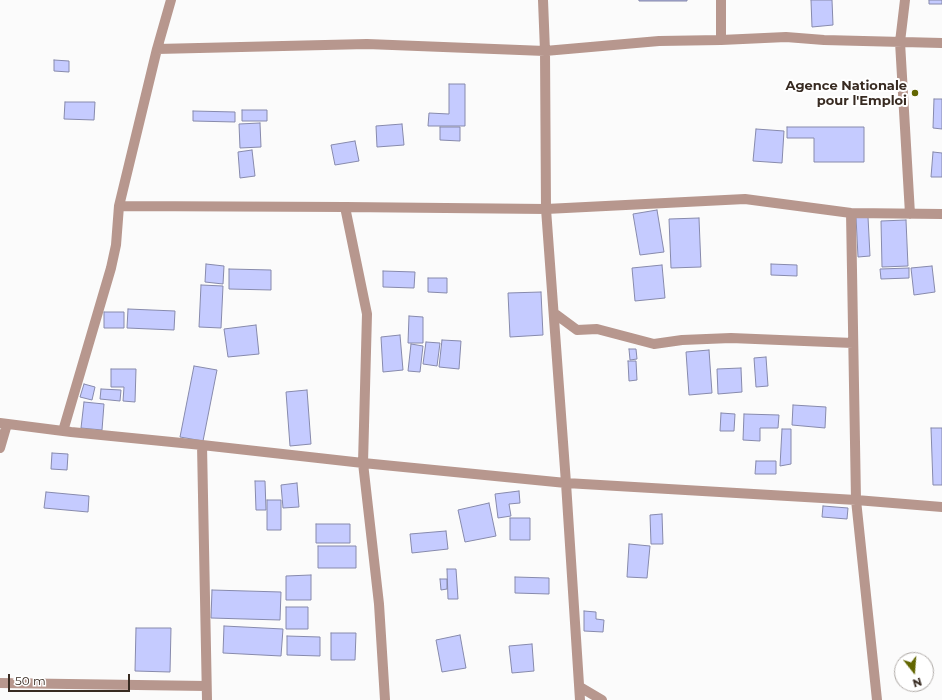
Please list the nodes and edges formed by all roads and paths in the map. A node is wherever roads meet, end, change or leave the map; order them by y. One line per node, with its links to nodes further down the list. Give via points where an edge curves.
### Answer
1 (171, 0): 8 (street)
2 (543, 0): 9 (street)
3 (721, 0): 5 (street)
4 (905, 0): 6 (street)
5 (721, 40): 6 (street, via 786,37); 9 (street, via 659,41)
6 (900, 42): 7 (street); 14 (street)
7 (942, 43)
8 (157, 49): 9 (street, via 367,44); 10 (street)
9 (544, 51): 12 (street)
10 (119, 206): 11 (street); 19 (street, via 116,245 111,268)
11 (346, 207): 12 (street); 22 (street, via 367,314)
12 (546, 209): 13 (street, via 745,199); 16 (street)
13 (851, 213): 14 (street); 17 (street)
14 (910, 214): 15 (street)
15 (942, 214)
16 (554, 312): 17 (street, via 577,330 597,329 654,344 731,338); 23 (street)
17 (853, 344): 24 (street)
18 (4, 424): 19 (street); 21 (street)
19 (64, 431): 20 (street)
20 (202, 445): 22 (street); 27 (street)
21 (0, 448)
22 (363, 463): 23 (street); 30 (street, via 379,604)
23 (566, 483): 24 (street); 28 (street)
24 (856, 500): 25 (street); 33 (street)
25 (942, 507)
26 (0, 683): 27 (street)
27 (206, 686): 29 (street)
28 (580, 687): 31 (street); 32 (street)
29 (207, 700)
30 (385, 700)
31 (580, 700)
32 (602, 700)
33 (877, 700)

